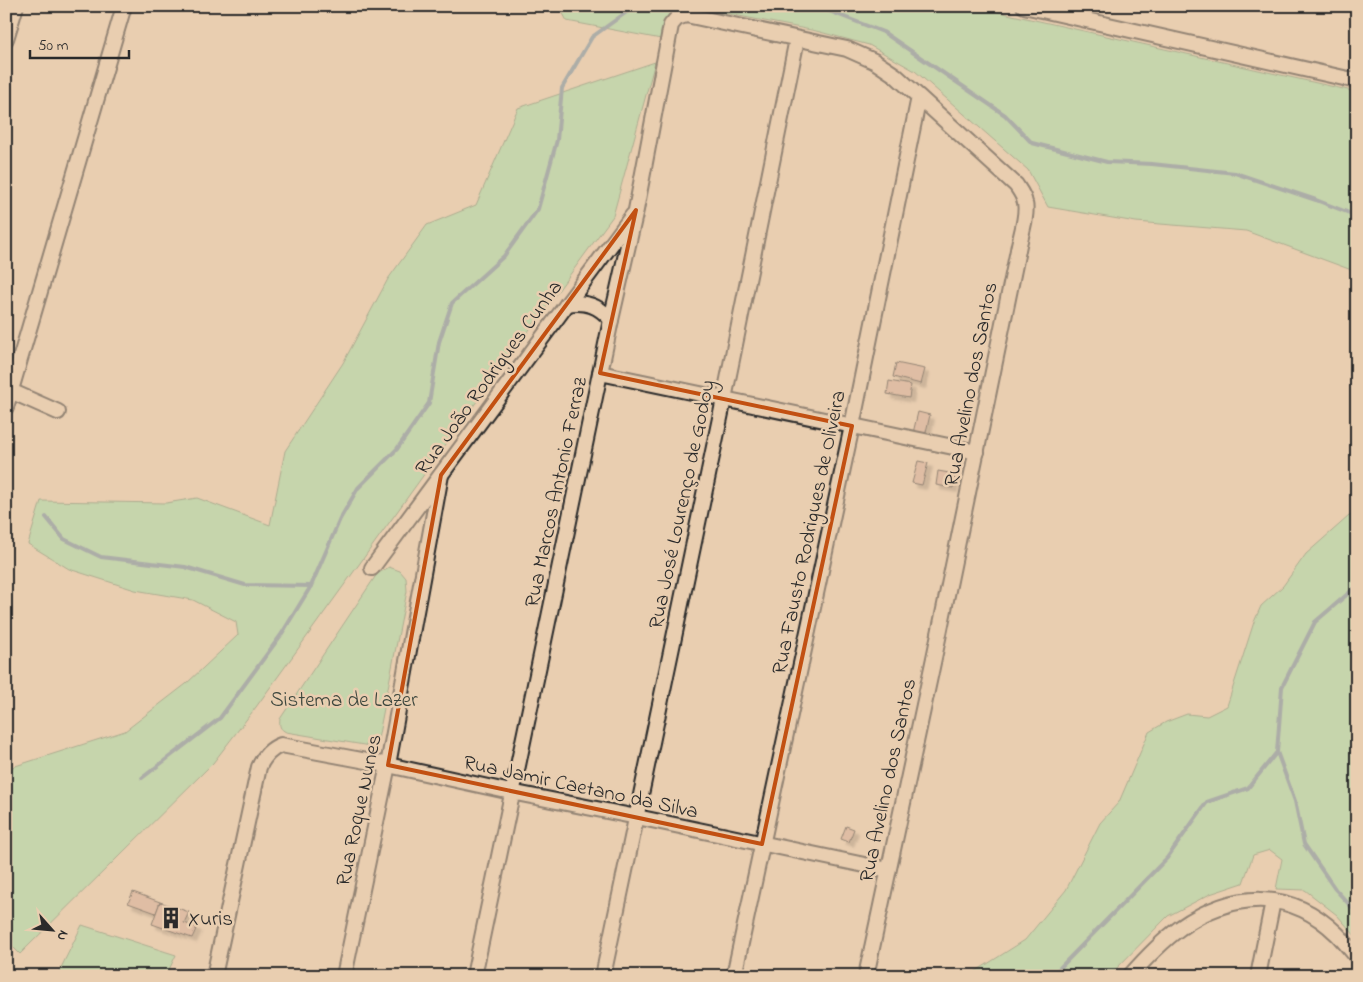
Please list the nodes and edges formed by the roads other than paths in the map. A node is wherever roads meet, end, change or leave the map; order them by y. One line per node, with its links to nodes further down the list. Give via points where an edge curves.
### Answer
1 (16, 6): 5 (street)
2 (124, 6): 13 (street)
3 (1024, 6): 7 (street)
4 (677, 18): 6 (street, Rua Avelino dos Santos, via 686,15); 9 (street, Rua Marcos Antonio Ferraz, via 671,25)
5 (6, 39)
6 (797, 39): 8 (street, Rua Avelino dos Santos, via 847,49 874,61); 14 (street, Rua José Lourenço de Godoy)
7 (1357, 81)
8 (919, 97): 17 (street, Rua Fausto Rodrigues de Oliveira); 18 (street, Rua Avelino dos Santos, via 1016,186 1026,204)
9 (636, 210): 10 (street, Rua João Rodrigues Cunha); 11 (street, Rua Marcos Antonio Ferraz)
10 (567, 304): 11 (street, via 581,302 593,306); 19 (street, Rua João Rodrigues Cunha)
11 (611, 320): 12 (street, Rua Marcos Antonio Ferraz)
12 (600, 373): 14 (street); 22 (street, Rua Marcos Antonio Ferraz)
13 (9, 390): 15 (street); 16 (street)
14 (724, 400): 17 (street); 23 (street, Rua José Lourenço de Godoy)
15 (6, 407)
16 (58, 412)
17 (852, 426): 18 (street); 24 (street, Rua Fausto Rodrigues de Oliveira)
18 (977, 452): 25 (street, Rua Avelino dos Santos)
19 (441, 475): 20 (street, Rua João Rodrigues Cunha); 21 (street, Rua Roque Nunes)
20 (372, 568)
21 (388, 765): 22 (street, Rua Jamir Caetano da Silva); 28 (street, Rua Jamir Caetano da Silva, via 281,745 267,753 259,767); 29 (street, Rua Roque Nunes)
22 (512, 792): 23 (street, Rua Jamir Caetano da Silva); 30 (street, Rua Marcos Antonio Ferraz)
23 (637, 817): 24 (street, Rua Jamir Caetano da Silva); 31 (street, Rua José Lourenço de Godoy)
24 (762, 844): 25 (street, Rua Jamir Caetano da Silva); 32 (street, Rua Fausto Rodrigues de Oliveira)
25 (888, 870): 33 (street, Rua Avelino dos Santos)
26 (1273, 901): 27 (street, via 1290,904 1317,917 1338,934); 34 (street, via 1235,902 1196,919 1160,944); 35 (street)
27 (1357, 957)
28 (214, 976)
29 (344, 976)
30 (474, 976)
31 (603, 976)
32 (734, 976)
33 (866, 976)
34 (1130, 976)
35 (1258, 976)

